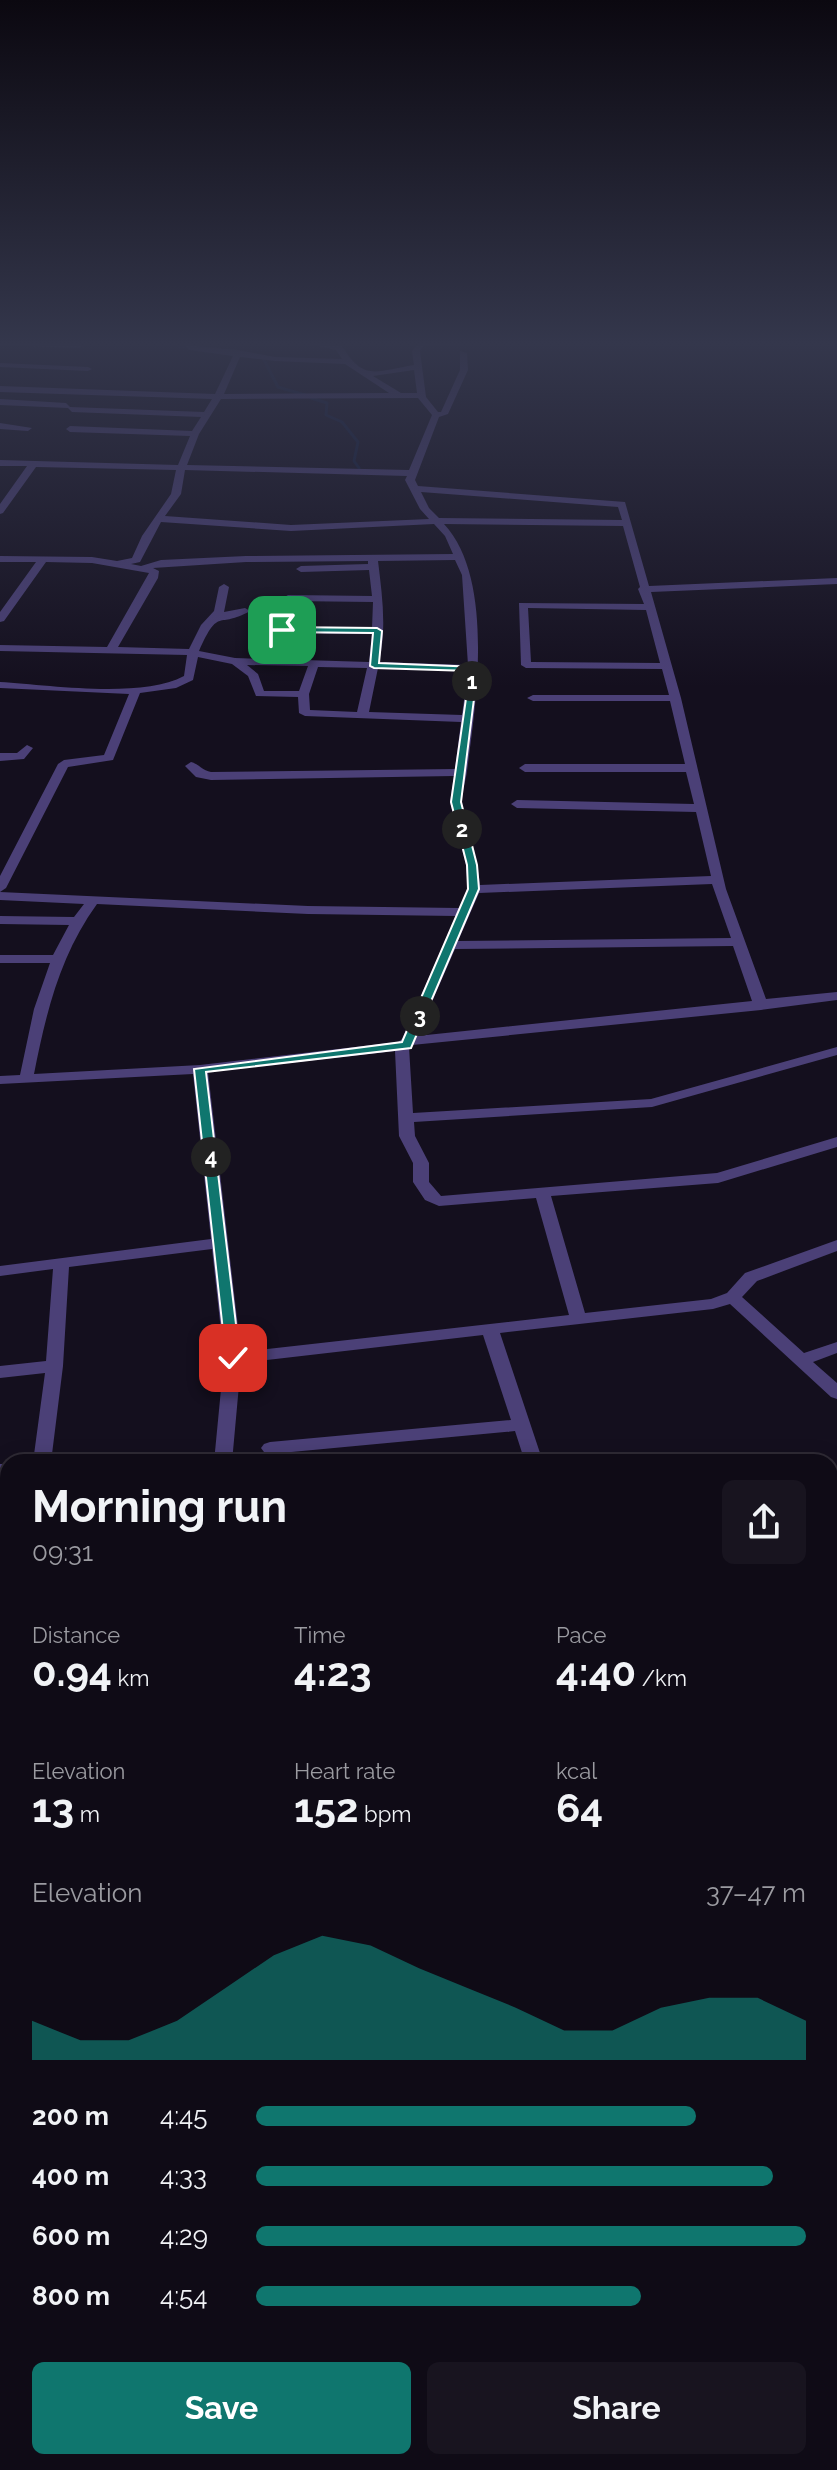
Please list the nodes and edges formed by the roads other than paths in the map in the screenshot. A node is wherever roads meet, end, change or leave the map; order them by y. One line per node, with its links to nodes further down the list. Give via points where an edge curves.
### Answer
1 (187, 456): 5 (street)
2 (418, 456): 6 (street)
3 (0, 463): 4 (street)
4 (34, 463): 5 (street); 8 (street)
5 (183, 468): 6 (street); 9 (street, via 176,494)
6 (410, 473): 7 (street)
7 (417, 489): 10 (street); 11 (street, via 615,502 622,504)
8 (0, 511)
9 (160, 519): 10 (street, via 291,528); 16 (street, via 136,560)
10 (438, 521): 11 (street); 12 (street)
11 (628, 523): 21 (street)
12 (460, 557): 15 (street); 39 (street, via 467,575)
13 (0, 559): 14 (street)
14 (43, 560): 16 (street); 23 (street)
15 (372, 562): 17 (street, via 230,559); 18 (street); 25 (street)
16 (118, 564): 17 (street)
17 (145, 567): 33 (street, via 154,571 153,578)
18 (301, 569)
19 (837, 581): 21 (street)
20 (224, 587): 28 (street)
21 (643, 589): 26 (street)
22 (0, 597): 23 (street)
23 (14, 597): 29 (street)
24 (288, 598): 25 (street)
25 (378, 599): 31 (street)
26 (649, 607): 38 (street); 38 (street, via 523,605 526,665)
27 (245, 611): 28 (street)
28 (216, 617): 34 (street, via 206,625)
29 (0, 619)
30 (282, 630): 31 (street)
31 (377, 631): 37 (street)
32 (0, 648): 33 (street)
33 (110, 651): 34 (street)
34 (193, 653): 35 (street); 41 (street, via 186,682 164,690)
35 (235, 661): 36 (street); 42 (street, via 253,674 260,694)
36 (314, 664): 37 (street); 42 (street)
37 (374, 666): 39 (street); 45 (street)
38 (665, 666): 44 (street)
39 (474, 668): 46 (street)
40 (0, 685): 41 (street)
41 (136, 690): 56 (street, via 109,758 64,764)
42 (303, 694): 45 (street, via 305,713)
43 (533, 698): 44 (street)
44 (675, 698): 51 (street)
45 (362, 716): 46 (street)
46 (469, 719): 52 (street)
47 (27, 748): 48 (street, via 20,757)
48 (0, 757)
49 (191, 766): 52 (street, via 211,776)
50 (525, 768): 51 (street)
51 (690, 768): 54 (street)
52 (462, 772): 57 (street, via 456,802)
53 (517, 804): 54 (street)
54 (700, 808): 55 (street)
55 (718, 880): 57 (street); 63 (street)
56 (0, 888)
57 (474, 889): 60 (street)
58 (0, 896): 59 (street)
59 (92, 902): 60 (street); 62 (street)
60 (462, 912): 64 (street)
61 (0, 920): 62 (street)
62 (75, 921): 66 (street)
63 (737, 942): 64 (street); 68 (street)
64 (449, 945): 69 (street)
65 (0, 959): 66 (street)
66 (59, 959): 72 (street)
67 (837, 996): 68 (street)
68 (761, 1006): 69 (street)
69 (405, 1043): 71 (street); 74 (street)
70 (837, 1051): 74 (street, via 652,1103)
71 (200, 1069): 72 (street); 77 (street)
72 (26, 1079): 73 (street)
73 (0, 1080)
74 (408, 1118): 76 (street, via 407,1136 431,1197 452,1202)
75 (837, 1142): 76 (street, via 718,1178)
76 (543, 1195): 82 (street)
77 (221, 1243): 79 (street); 85 (street)
78 (837, 1245): 81 (street, via 751,1277)
79 (61, 1265): 80 (street); 87 (street)
80 (0, 1271)
81 (733, 1297): 82 (street); 86 (street)
82 (579, 1320): 83 (street)
83 (490, 1330): 85 (street); 90 (street)
84 (837, 1347): 86 (street)
85 (233, 1358): 93 (street)
86 (801, 1360): 89 (street)
87 (54, 1366): 88 (street); 92 (street)
88 (0, 1372)
89 (837, 1393)
90 (521, 1425): 91 (street); 94 (street)
91 (270, 1448)
92 (43, 1454)
93 (224, 1454)
94 (531, 1454)

